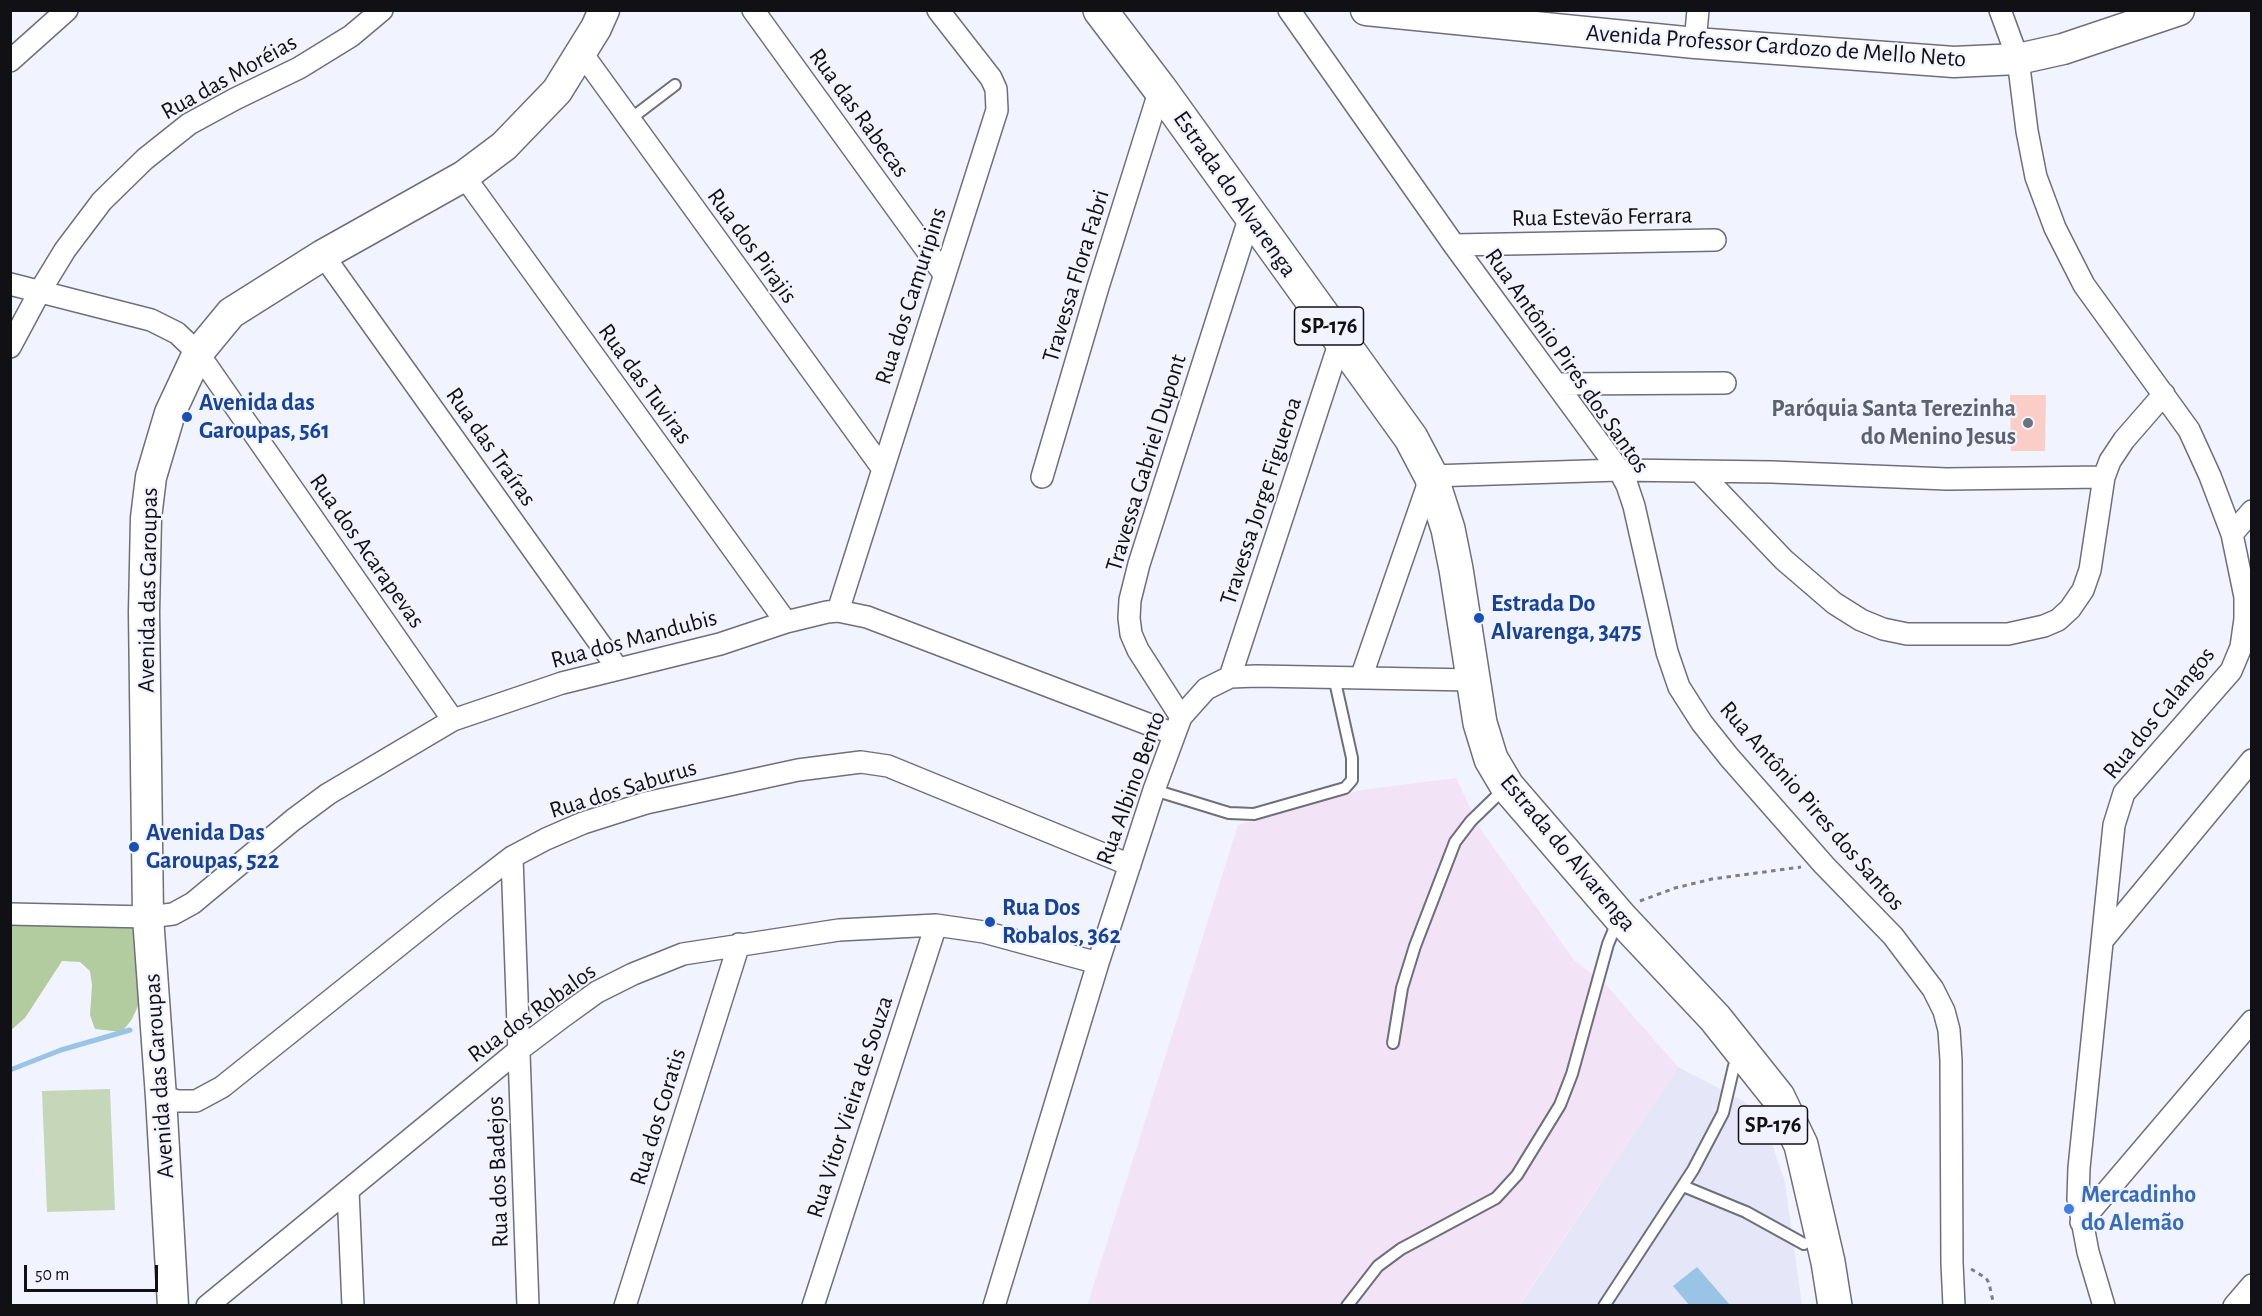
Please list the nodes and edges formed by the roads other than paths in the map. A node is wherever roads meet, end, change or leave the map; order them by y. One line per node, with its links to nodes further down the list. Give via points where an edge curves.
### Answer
1 (67, 10): 13 (street)
2 (382, 10): 26 (street, Rua das Moréias, via 351,36 299,68 189,124 145,159 102,201)
3 (604, 10): 14 (street, Avenida das Garoupas)
4 (753, 10): 24 (street, Rua das Rabecas)
5 (938, 10): 24 (street, Rua dos Camuripins, via 991,78 997,99)
6 (1100, 10): 17 (main road, Estrada do Alvarenga / SP-176)
7 (1288, 10): 22 (street, Rua Antônio Pires dos Santos)
8 (1366, 10): 12 (street, Avenida Professor Cardozo de Mello Neto)
9 (1698, 10): 12 (street)
10 (2000, 10): 15 (street, Rua dos Calangos)
11 (2178, 11): 15 (street, Avenida Professor Cardozo de Mello Neto, via 2063,49)
12 (1695, 43): 15 (street, Avenida Professor Cardozo de Mello Neto, via 1954,62)
13 (14, 50)
14 (581, 52): 18 (street, Rua dos Pirajis); 19 (street, Avenida das Garoupas, via 557,91 504,146)
15 (2018, 59): 32 (street, Rua dos Calangos, via 2036,177 2055,228 2084,285)
16 (675, 85): 18 (lane)
17 (1160, 89): 20 (main road, Estrada do Alvarenga / SP-176); 37 (street, Travessa Flora Fabri)
18 (629, 120): 33 (street, Rua dos Pirajis)
19 (464, 176): 23 (street, Avenida das Garoupas); 42 (street, Rua das Tuviras)
20 (1250, 216): 27 (main road, Estrada do Alvarenga / SP-176); 49 (street, Travessa Gabriel Dupont, via 1130,600 1130,626 1138,650)
21 (1715, 240): 22 (street, Rua Estevão Ferrara)
22 (1454, 245): 31 (street, Rua Antônio Pires dos Santos)
23 (323, 255): 29 (street, Avenida das Garoupas, via 231,313); 43 (street, Rua das Traíras)
24 (944, 274): 33 (street, Rua dos Camuripins)
25 (10, 284): 26 (street, Rua dos Acarapevas)
26 (40, 291): 28 (street, Rua das Moréias); 29 (street, Rua dos Acarapevas, via 150,320 177,333)
27 (1340, 341): 36 (main road, Estrada do Alvarenga / SP-176, via 1411,438); 44 (street, Travessa Jorge Figueroa)
28 (10, 347)
29 (198, 353): 48 (street, Rua dos Acarapevas); 56 (street, Avenida das Garoupas, via 170,413 150,477 146,518)
30 (1725, 383): 31 (street)
31 (1557, 384): 34 (street, Rua Antônio Pires dos Santos)
32 (2164, 394): 38 (street, via 2124,440); 40 (street, Rua dos Calangos, via 2189,430)
33 (883, 469): 41 (street, Rua dos Camuripins)
34 (1619, 470): 35 (street); 36 (street); 84 (street, Rua Antônio Pires dos Santos, via 1634,506 1667,652 1679,687 1729,757 1893,936 1933,989 1944,1011 1951,1060)
35 (1699, 471): 38 (street, via 1947,479); 38 (street, via 1784,560 1834,603 1861,620 1907,634 2008,634 2058,620 2083,590 2090,570)
36 (1431, 476): 46 (street); 47 (main road, Estrada do Alvarenga / SP-176, via 1448,529)
37 (1041, 477)
38 (2104, 477)
39 (2252, 511): 40 (street)
40 (2232, 534): 59 (street, Rua dos Calangos, via 2245,597 2241,648 2231,671 2124,793 2114,825)
41 (838, 611): 42 (street, Rua dos Mandubis); 49 (street, Rua dos Mandubis, via 867,617)
42 (786, 622): 43 (street, Rua dos Mandubis, via 720,644)
43 (618, 669): 48 (street, Rua dos Mandubis, via 562,683)
44 (1230, 677): 45 (street, Rua Albino Bento); 49 (street, Rua Albino Bento, via 1206,689)
45 (1334, 677): 46 (street, Rua Albino Bento); 52 (lane, via 1352,758 1352,780 1345,788 1254,814 1228,813)
46 (1361, 678): 47 (street, Rua Albino Bento)
47 (1472, 680): 51 (main road, Estrada do Alvarenga / SP-176, via 1491,759)
48 (453, 720): 56 (street, Rua dos Mandubis, via 328,794 192,903 173,914)
49 (1177, 725): 52 (street, Rua Albino Bento)
50 (2252, 760): 59 (street)
51 (1507, 786): 57 (main road, Estrada do Alvarenga / SP-176); 64 (lane, via 1455,842 1402,988)
52 (1154, 790): 54 (street, Rua Albino Bento)
53 (512, 857): 54 (street, Rua dos Saburus, via 583,823 646,803 798,770 861,762 888,766); 65 (street, Rua dos Badejos); 67 (street, Rua dos Saburus, via 222,1088 196,1101)
54 (1130, 865): 61 (street, Rua Albino Bento)
55 (10, 914): 56 (street, Rua dos Mandubis)
56 (147, 917): 67 (street, Avenida das Garoupas)
57 (1620, 917): 62 (main road, Estrada do Alvarenga / SP-176); 80 (lane, via 1608,944 1560,1105 1517,1175 1496,1198 1401,1249 1378,1266)
58 (936, 925): 60 (street, Rua dos Robalos, via 848,929); 61 (street, Rua dos Robalos, via 984,932); 78 (street, Rua Vitor Vieira de Souza)
59 (2102, 941): 70 (street, Rua dos Calangos, via 2079,1168)
60 (739, 944): 65 (street, Rua dos Robalos, via 683,954 633,974 597,992); 77 (street, Rua dos Coratis)
61 (1098, 963): 79 (street, Rua Albino Bento)
62 (1671, 969): 66 (main road, Estrada do Alvarenga / SP-176); 83 (main road, Estrada do Alvarenga / SP-176, via 1753,1064 1792,1122 1801,1145)
63 (2252, 1021): 70 (street)
64 (1393, 1043)
65 (520, 1049): 69 (street, Rua dos Robalos); 76 (street, Rua dos Badejos)
66 (1734, 1066): 68 (lane, via 1723,1113); 71 (main road, Estrada do Alvarenga / SP-176, via 1781,1139 1798,1201)
67 (161, 1097): 73 (street, Avenida das Garoupas)
68 (1683, 1186): 71 (lane, via 1746,1212); 81 (lane)
69 (348, 1190): 74 (street, Rua dos Robalos); 75 (street)
70 (2081, 1222): 85 (street, Rua dos Calangos)
71 (1804, 1244): 82 (main road, Estrada do Alvarenga / SP-176)
72 (2252, 1285): 86 (street)
73 (173, 1305)
74 (207, 1305)
75 (353, 1305)
76 (528, 1305)
77 (626, 1305)
78 (813, 1305)
79 (994, 1305)
80 (1347, 1305)
81 (1604, 1305)
82 (1815, 1305)
83 (1835, 1305)
84 (1954, 1305)
85 (2104, 1305)
86 (2234, 1305)

